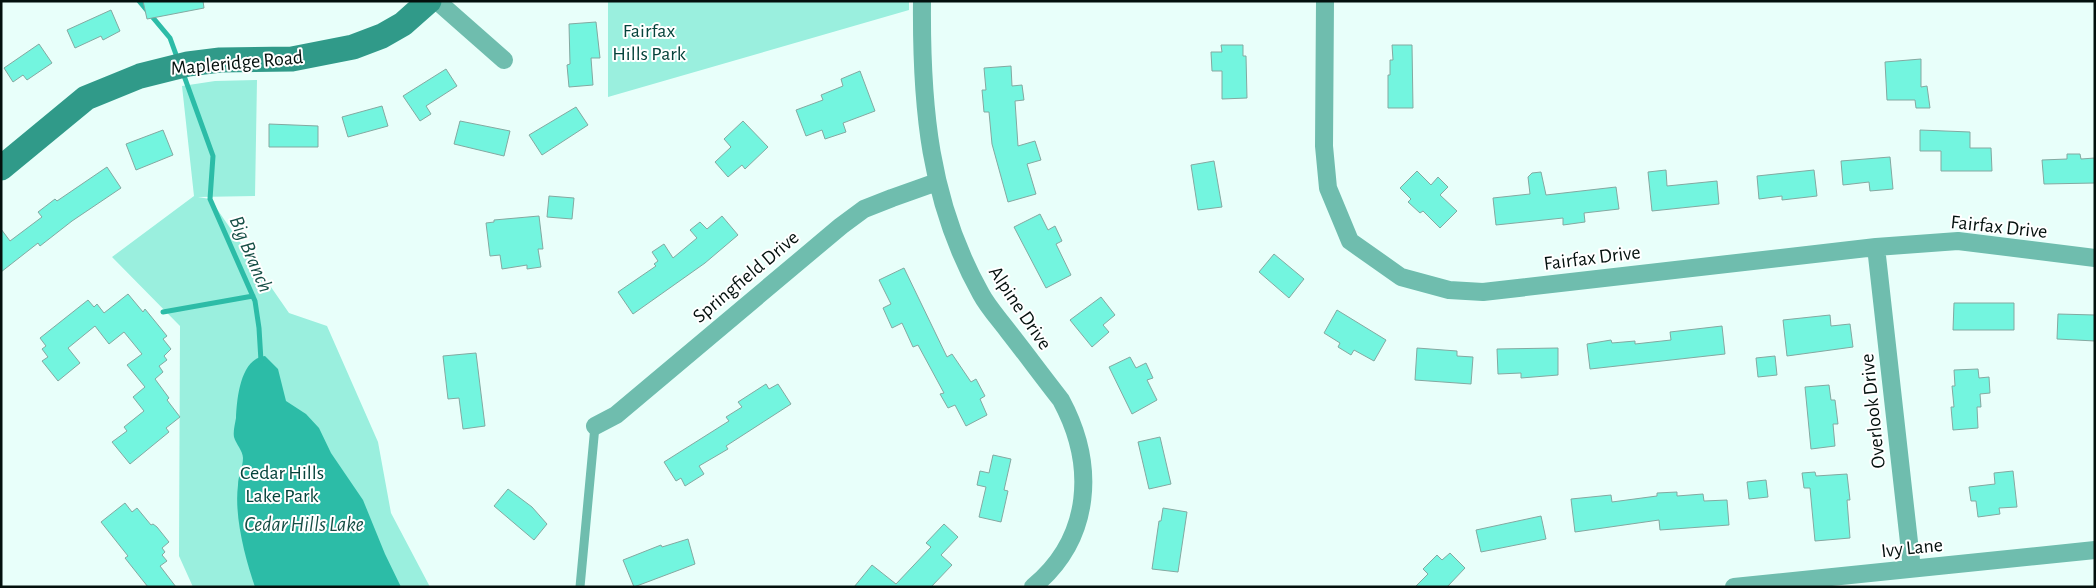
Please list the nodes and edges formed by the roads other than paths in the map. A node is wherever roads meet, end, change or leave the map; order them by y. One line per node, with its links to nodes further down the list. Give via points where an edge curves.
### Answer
1 (429, 1): 6 (street, Mapleridge Road, via 404,24 353,47 292,59 188,64 140,76 86,98)
2 (437, 1): 5 (street)
3 (922, 1): 7 (street, Alpine Drive, via 927,133)
4 (1325, 1): 8 (street, Fairfax Drive, via 1324,146 1328,188 1350,241 1401,277 1449,290 1483,292)
5 (504, 60)
6 (1, 168)
7 (937, 182): 10 (street, Springfield Drive, via 864,209 820,242 616,414); 14 (street, Alpine Drive, via 955,240 982,295 1060,400 1079,445 1084,477 1080,516 1060,558)
8 (1876, 247): 9 (street, Fairfax Drive, via 1958,241); 12 (street, Overlook Drive)
9 (2095, 258)
10 (596, 426): 13 (lane)
11 (2095, 550): 12 (street, Ivy Lane)
12 (1912, 569): 15 (street, Ivy Lane)
13 (580, 587)
14 (1034, 587)
15 (1734, 587)

